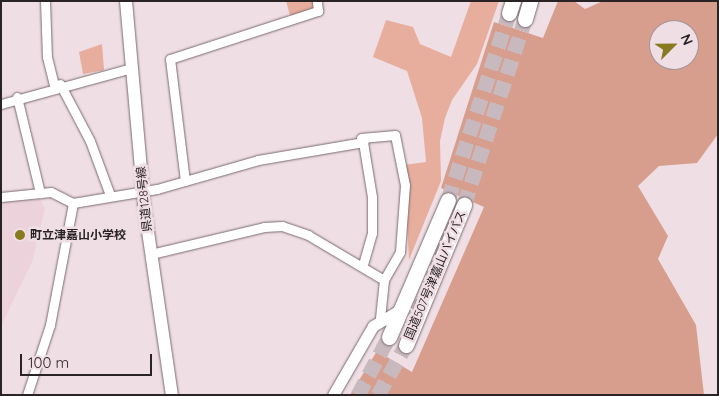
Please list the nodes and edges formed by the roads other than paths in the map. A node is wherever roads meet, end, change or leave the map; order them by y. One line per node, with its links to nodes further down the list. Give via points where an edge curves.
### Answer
1 (44, 1): 7 (street, via 47,57)
2 (127, 1): 6 (main road, 県道128号線)
3 (317, 1): 11 (street, via 318,11 170,59)
4 (530, 1): 5 (highway)
5 (525, 19)
6 (132, 68): 7 (street); 12 (main road, 県道128号線)
7 (57, 85): 8 (street); 14 (street, via 90,141)
8 (17, 98): 9 (street); 13 (street)
9 (1, 104)
10 (361, 138): 21 (street, via 395,135 405,185 400,252)
11 (185, 181): 12 (street); 20 (street, via 258,160 363,142 372,197 372,233)
12 (143, 191): 14 (street); 19 (main road, 県道128号線)
13 (40, 193): 15 (street); 17 (street, via 65,196)
14 (110, 195): 17 (street)
15 (1, 197)
16 (448, 200): 22 (highway, 国道507号津嘉山バイパス)
17 (73, 203): 26 (street, via 50,325)
18 (464, 205): 25 (highway, 国道507号津嘉山バイパス)
19 (151, 254): 20 (street, via 272,226 308,235); 27 (main road, 県道128号線)
20 (363, 264): 21 (street)
21 (384, 280): 23 (street)
22 (404, 307): 23 (street); 24 (highway, 国道507号津嘉山バイパス)
23 (380, 319): 28 (street)
24 (389, 337)
25 (406, 345)
26 (27, 395)
27 (172, 395)
28 (333, 395)

